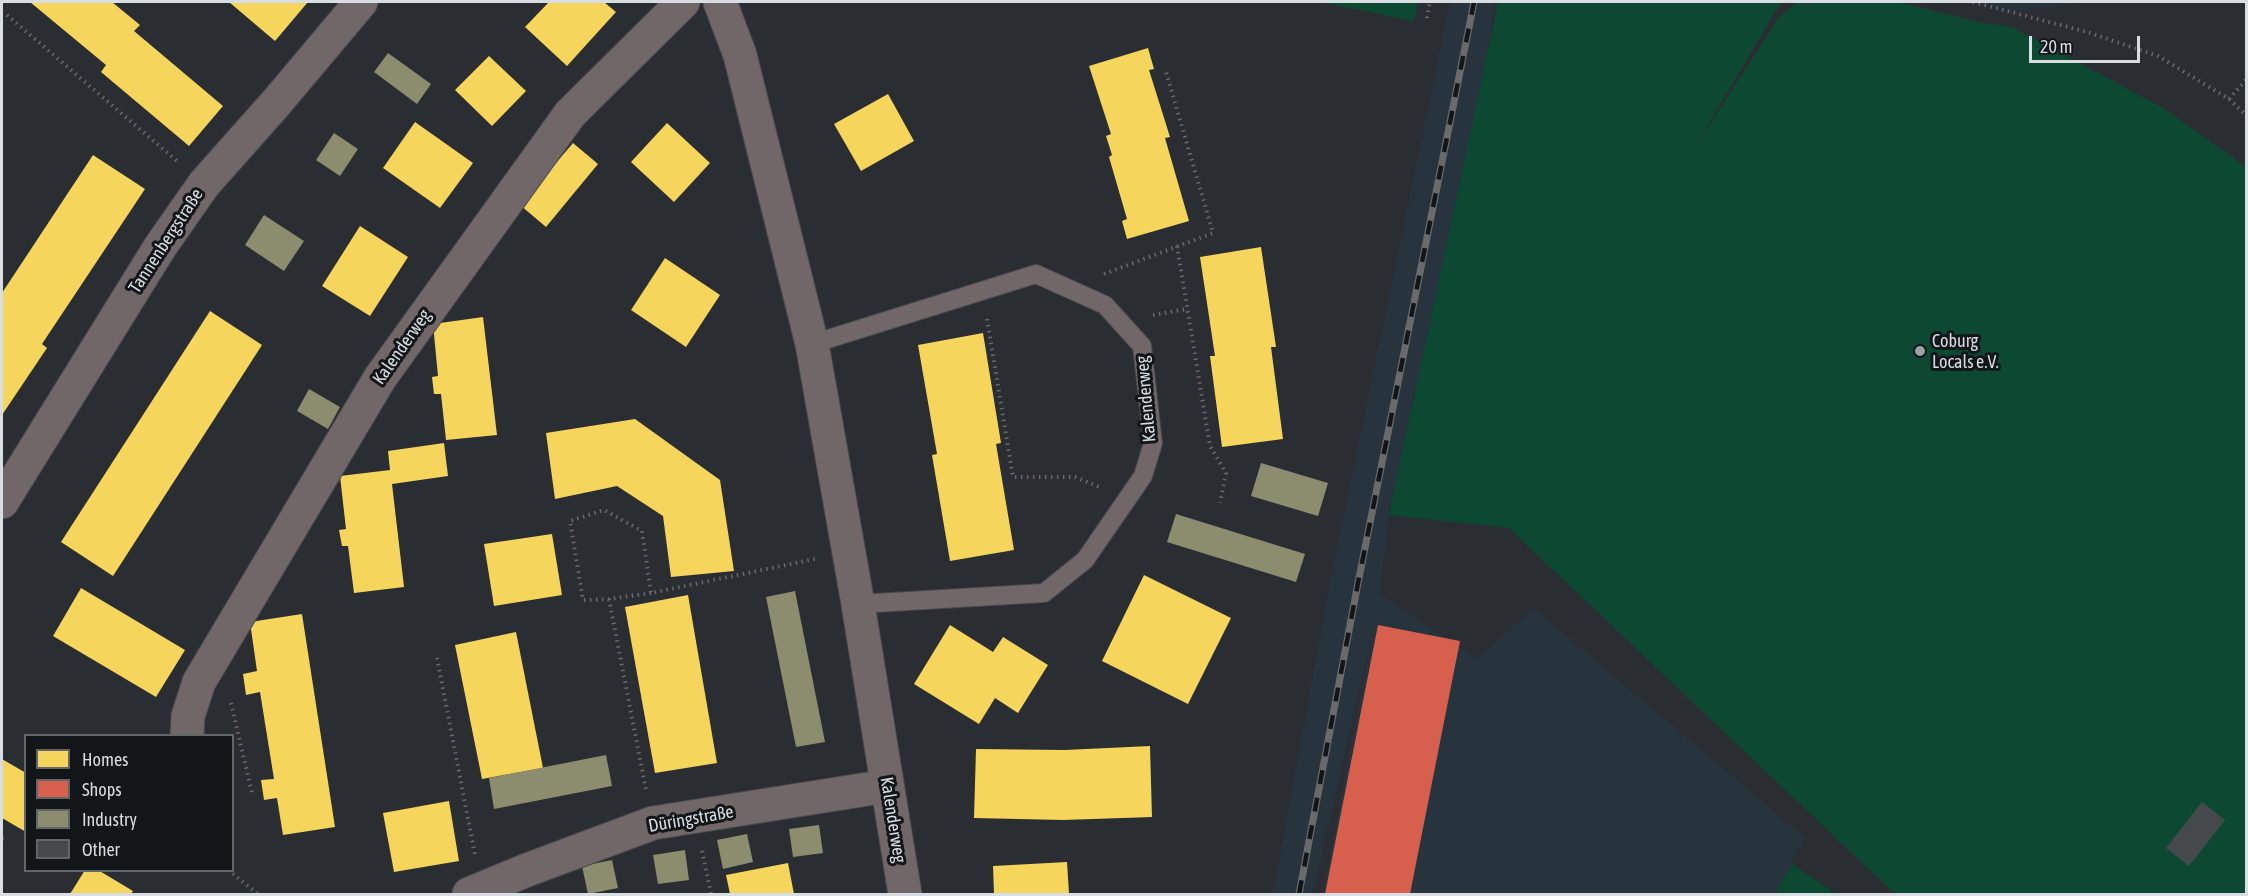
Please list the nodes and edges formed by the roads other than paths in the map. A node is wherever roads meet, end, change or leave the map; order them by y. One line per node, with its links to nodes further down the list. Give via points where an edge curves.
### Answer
1 (361, 2): 5 (street, Tannenbergstraße, via 204,184 160,247)
2 (683, 2): 7 (street, Kalenderweg, via 570,114 380,378 199,682 188,716)
3 (720, 2): 4 (street, Kalenderweg, via 740,55)
4 (812, 344): 6 (street, Kalenderweg); 6 (lane, Kalenderweg, via 1036,273 1105,305 1142,346 1153,443 1143,476 1085,560 1044,593)
5 (2, 502)
6 (858, 604): 8 (street, Kalenderweg)
7 (187, 734)
8 (887, 786): 9 (street, Düringstraße, via 652,823); 10 (street, Kalenderweg)
9 (475, 891)
10 (904, 894)

